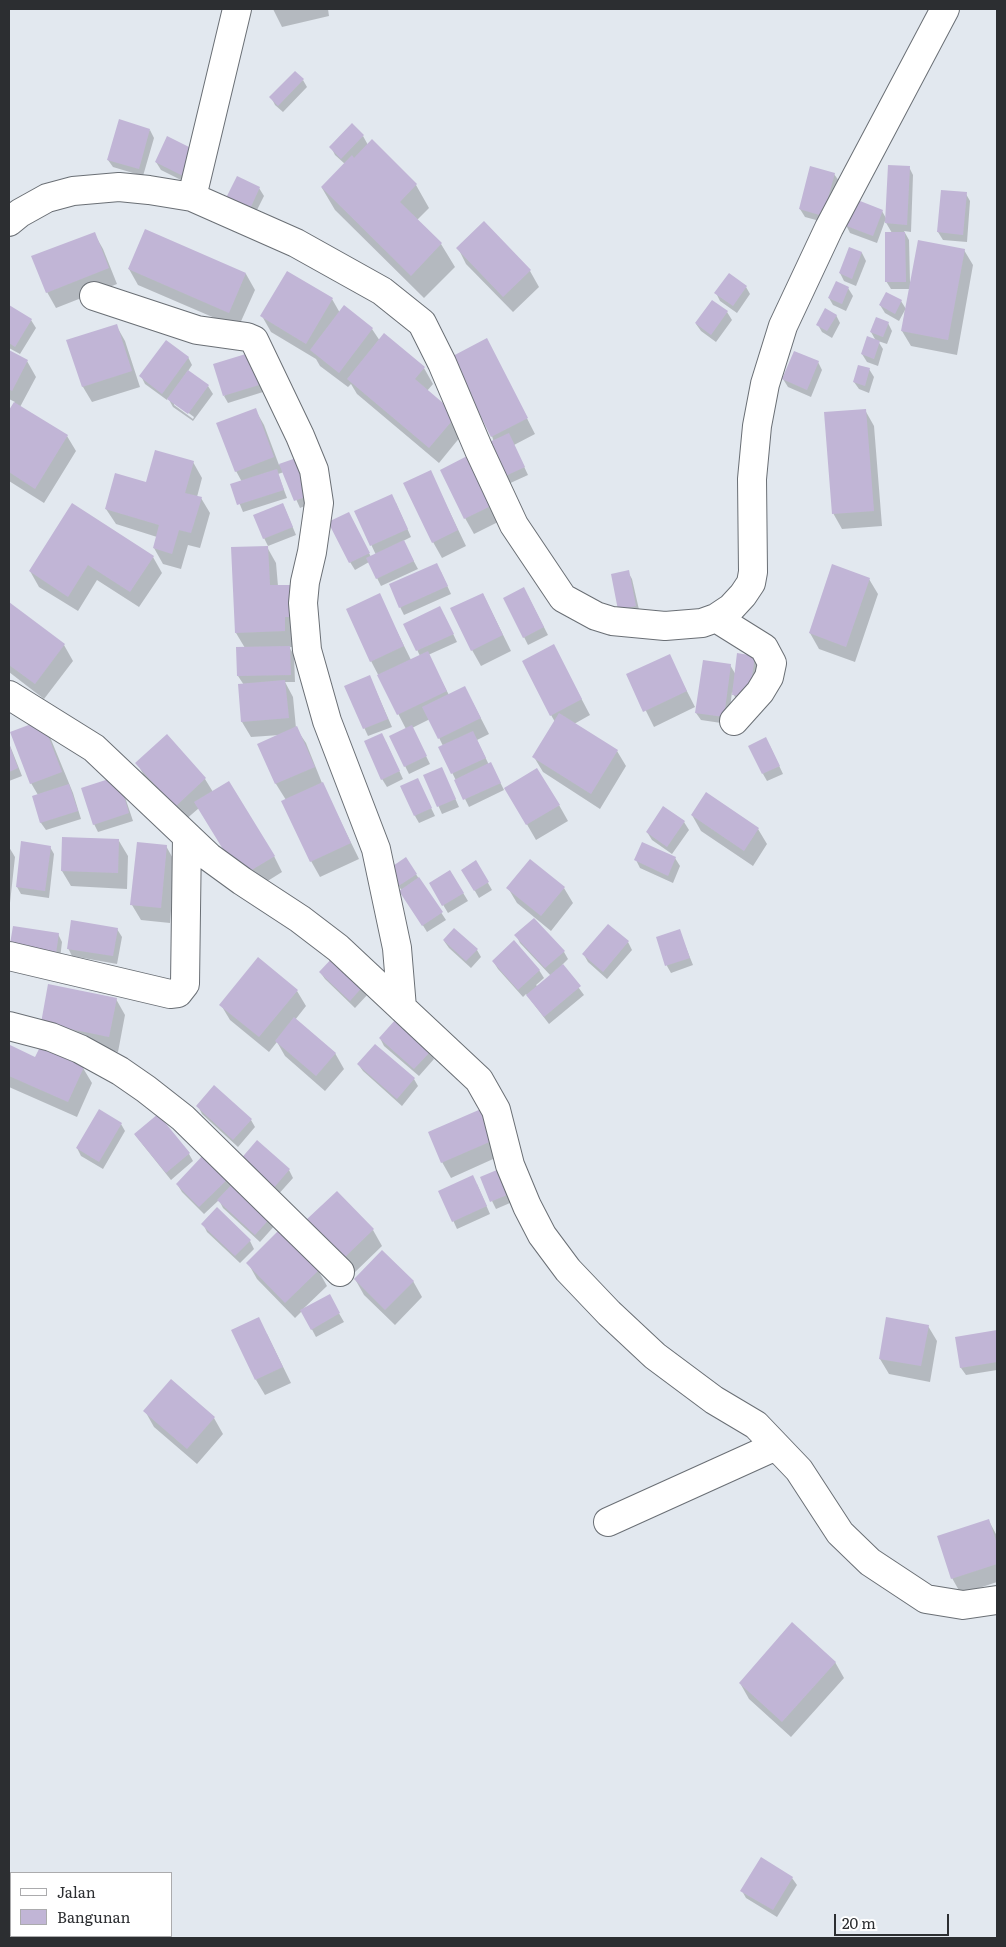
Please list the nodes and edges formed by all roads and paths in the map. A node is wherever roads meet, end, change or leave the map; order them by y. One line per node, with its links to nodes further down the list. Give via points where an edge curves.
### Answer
1 (237, 9): 3 (street)
2 (945, 9): 6 (street, via 829,228 783,326 765,384 758,426 752,479 751,583 731,608)
3 (192, 198): 4 (street, via 119,187 73,191 47,198); 6 (street, via 296,243 382,291 422,323 514,524 563,598 612,621 664,626 702,623)
4 (9, 222)
5 (94, 296): 11 (street, via 197,330 247,336 254,340 300,436 314,470 319,503 303,603 307,650 327,721 376,849 397,948)
6 (716, 618): 8 (street, via 764,648 772,662 769,677 760,692)
7 (12, 699): 9 (street, via 94,748)
8 (734, 721)
9 (188, 837): 10 (street, via 185,984 178,992 170,994); 11 (street, via 209,857 338,948)
10 (9, 956)
11 (402, 1008): 14 (street, via 485,1089 496,1110 510,1165 527,1206 542,1235 568,1270 655,1356 714,1400 756,1425)
12 (9, 1026): 13 (street, via 80,1049 146,1089 183,1118)
13 (340, 1272)
14 (776, 1446): 15 (street); 16 (street, via 799,1470 840,1533 870,1562 926,1599 963,1605)
15 (608, 1522)
16 (997, 1600)

